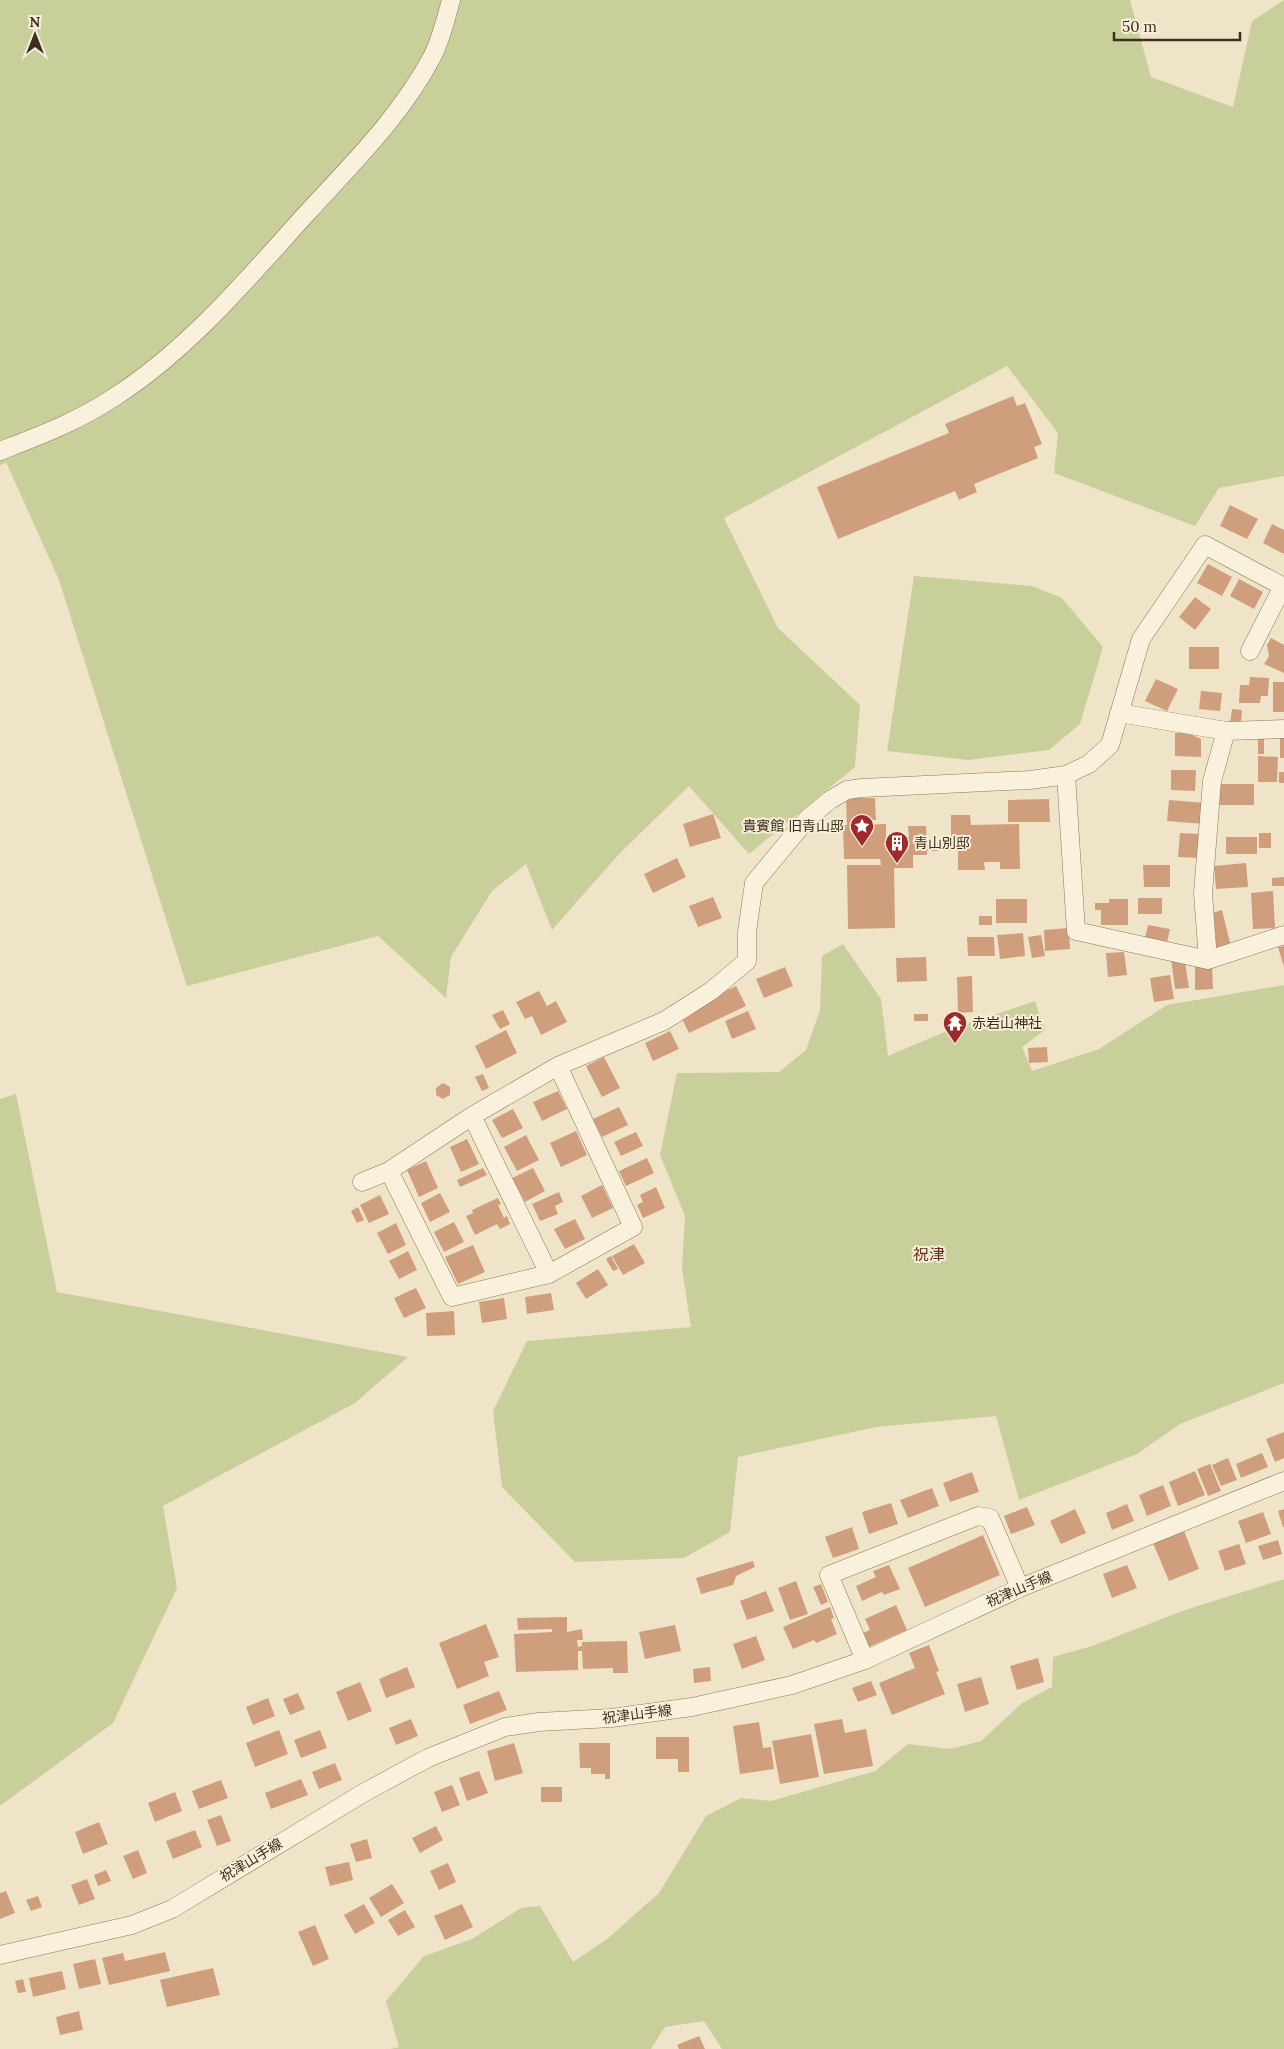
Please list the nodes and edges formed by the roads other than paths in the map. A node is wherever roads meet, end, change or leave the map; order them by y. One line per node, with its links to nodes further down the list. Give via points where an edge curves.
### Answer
1 (451, 0): 2 (street, via 433,56 377,137 218,310 160,363 116,396 66,426)
2 (0, 451)
3 (1283, 586): 4 (street); 5 (street, via 1206,546 1140,639)
4 (1250, 651)
5 (1119, 713): 7 (street); 8 (street, via 1110,745 1088,764)
6 (1284, 729): 7 (street)
7 (1226, 731): 10 (street, via 1212,781 1203,893)
8 (1066, 775): 10 (street, via 1076,931); 11 (street, via 1030,780 847,790 807,819 754,883 747,932 747,962 711,991 664,1021)
9 (1284, 935): 10 (street)
10 (1208, 960)
11 (558, 1066): 12 (street); 15 (street, via 633,1227)
12 (472, 1116): 13 (street); 15 (street)
13 (389, 1171): 14 (street); 15 (street, via 452,1296)
14 (362, 1182)
15 (549, 1274)
16 (1284, 1481): 17 (street, 祝津山手線)
17 (1020, 1588): 18 (street, 祝津山手線); 18 (street, via 990,1518 978,1516 829,1575)
18 (865, 1660): 19 (street, 祝津山手線, via 792,1685 692,1707 505,1727 428,1758 365,1792 172,1909 132,1925)
19 (0, 1955)

